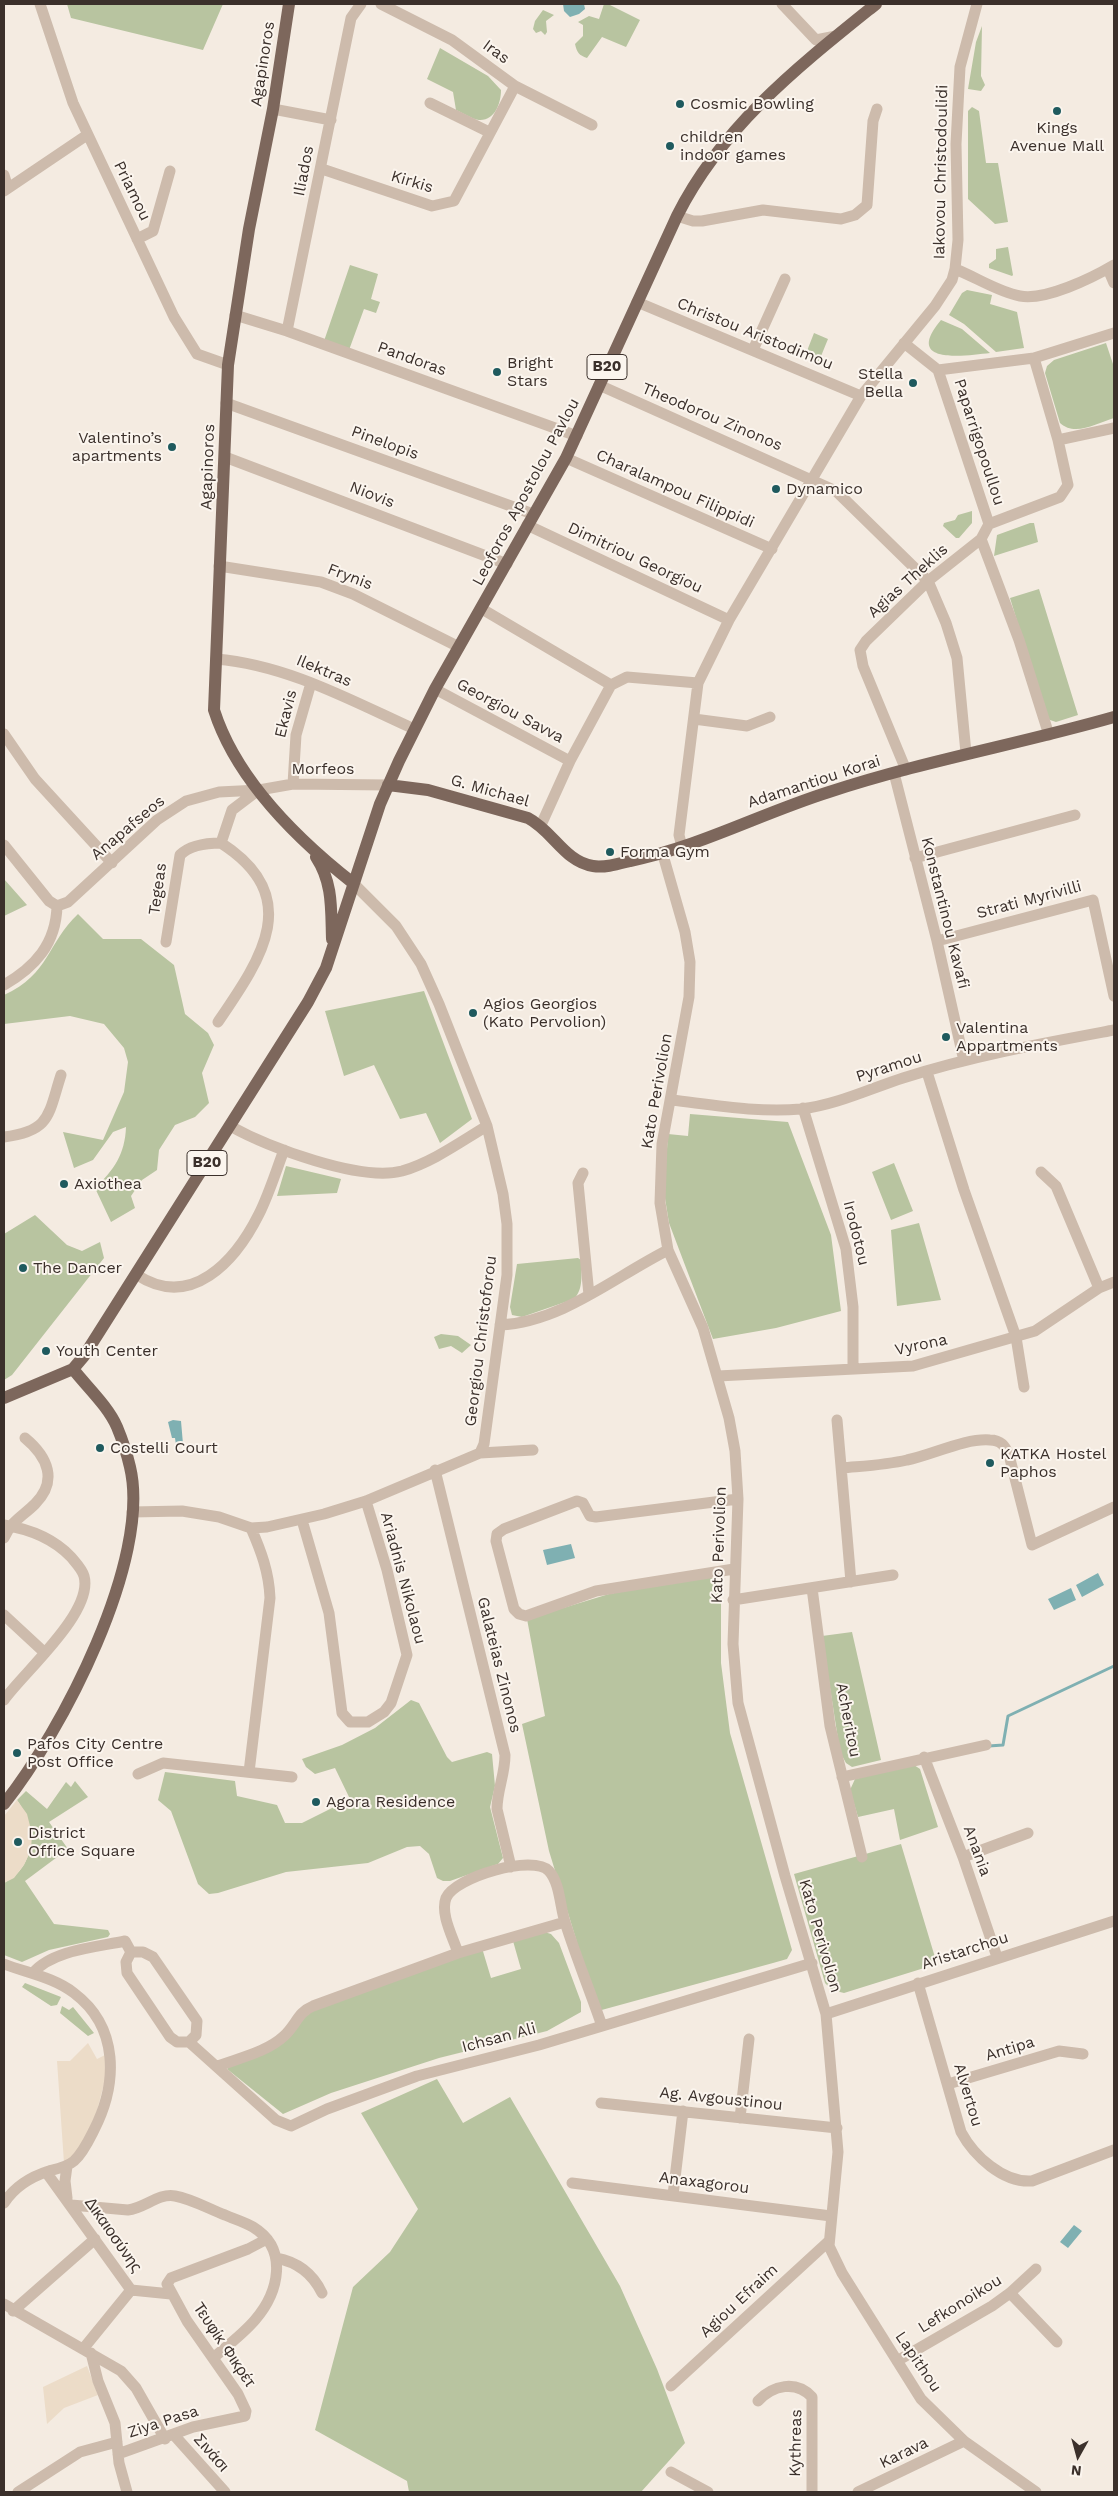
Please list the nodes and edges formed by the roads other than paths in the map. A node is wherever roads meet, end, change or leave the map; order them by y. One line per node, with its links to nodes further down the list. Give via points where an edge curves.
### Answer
1 (40, 4): 16 (street, Priamou)
2 (289, 4): 11 (main road, Agapinoros)
3 (361, 4): 13 (street, Iliados, via 351,18)
4 (381, 4): 9 (street, Iras, via 452,40)
5 (782, 4): 8 (street, via 816,40)
6 (876, 4): 8 (main road, Leoforos Apostolou Pavlou / B20)
7 (977, 4): 24 (street, Iakovou Christodoulidi, via 960,67)
8 (836, 36): 21 (main road, Leoforos Apostolou Pavlou / B20, via 766,95 741,122 708,165)
9 (515, 86): 14 (street, Iras); 15 (street, Kirkis)
10 (430, 103): 15 (street)
11 (273, 109): 13 (street); 28 (main road, Agapinoros)
12 (877, 109): 21 (street, via 867,205 855,215 841,220 763,210 702,221)
13 (331, 120): 17 (street, Iliados)
14 (592, 125)
15 (490, 132): 17 (street, Kirkis, via 462,190 454,201 444,204 421,204)
16 (87, 135): 20 (street); 22 (street, Priamou)
17 (322, 169): 29 (street, Iliados)
18 (170, 172): 22 (street, via 154,231)
19 (4, 175): 20 (street)
20 (6, 189)
21 (677, 216): 27 (main road, Leoforos Apostolou Pavlou / B20)
22 (137, 239): 34 (street, Priamou, via 191,347 197,354)
23 (1111, 267): 24 (street, via 1058,290 1029,298 1006,292); 26 (street)
24 (955, 269): 31 (street, Iakovou Christodoulidi, via 952,280 935,306)
25 (785, 279): 32 (street)
26 (1114, 283)
27 (637, 302): 32 (street, Christou Aristodimou); 36 (main road, Leoforos Apostolou Pavlou / B20)
28 (236, 315): 29 (street, Pandoras); 34 (main road, Agapinoros)
29 (287, 331): 40 (street, Pandoras)
30 (1114, 333): 33 (street)
31 (904, 343): 35 (street, Paparrigopoullou); 37 (street, Iakovou Christodoulidi)
32 (753, 350): 37 (street, Christou Aristodimou)
33 (1034, 358): 35 (street); 41 (street)
34 (228, 365): 38 (main road, Agapinoros)
35 (938, 370): 46 (street, Paparrigopoullou)
36 (599, 385): 40 (main road, Leoforos Apostolou Pavlou / B20); 44 (street, Theodorou Zinonos)
37 (861, 396): 44 (street, Iakovou Christodoulidi)
38 (226, 402): 42 (main road, Agapinoros); 45 (street, Pinelopis)
39 (1114, 428): 41 (street)
40 (577, 436): 43 (main road, Leoforos Apostolou Pavlou / B20)
41 (1058, 440): 46 (street, via 1067,476 1066,491 1053,501)
42 (225, 457): 49 (street, Niovis); 50 (main road, Agapinoros)
43 (566, 458): 45 (main road, Leoforos Apostolou Pavlou / B20); 48 (street, Charalampou Filippidi)
44 (813, 479): 48 (street, Iakovou Christodoulidi); 51 (street, Theodorou Zinonos, via 836,491)
45 (530, 520): 49 (main road, Leoforos Apostolou Pavlou / B20); 53 (street, Dimitriou Georgiou)
46 (989, 524): 47 (street, Paparrigopoullou)
47 (981, 539): 51 (street, Agias Theklis); 66 (street, via 1019,640)
48 (772, 549): 53 (street, Iakovou Christodoulidi)
49 (507, 564): 52 (main road, Leoforos Apostolou Pavlou / B20)
50 (220, 566): 54 (street, Frynis, via 321,582 354,594); 56 (main road, Agapinoros)
51 (928, 581): 55 (street, Agias Theklis); 67 (street, via 957,658)
52 (482, 609): 54 (main road, Leoforos Apostolou Pavlou / B20); 59 (street)
53 (728, 620): 57 (street, Iakovou Christodoulidi)
54 (459, 647): 60 (main road, Leoforos Apostolou Pavlou / B20)
55 (860, 650): 69 (street, Konstantinou Kavafi)
56 (216, 659): 58 (street, Ilektras, via 274,668); 72 (main road, Agapinoros, via 214,710 235,758)
57 (698, 682): 59 (street, via 641,676 626,677); 63 (street, Iakovou Christodoulidi)
58 (312, 683): 64 (street, Ilektras); 71 (street, Ekavis, via 296,735)
59 (611, 685): 68 (street)
60 (435, 689): 64 (main road, Leoforos Apostolou Pavlou / B20); 68 (street, Georgiou Savva)
61 (1114, 717): 66 (main road, Adamantiou Korai)
62 (770, 718): 63 (street, via 748,726)
63 (694, 719): 78 (street, Iakovou Christodoulidi, via 679,835)
64 (414, 729): 70 (main road, Leoforos Apostolou Pavlou / B20)
65 (4, 734): 81 (street, via 36,779)
66 (1049, 735): 67 (main road, Adamantiou Korai)
67 (966, 753): 69 (main road, Adamantiou Korai)
68 (570, 761): 74 (street)
69 (900, 771): 78 (main road, Adamantiou Korai, via 830,791); 80 (street, Konstantinou Kavafi)
70 (390, 780): 71 (street, Morfeos); 74 (main road, G. Michael, via 509,811); 82 (main road, Leoforos Apostolou Pavlou / B20)
71 (293, 784): 72 (street, Morfeos)
72 (259, 790): 75 (street, via 232,810); 77 (main road, Agapinoros); 81 (street, Anapafseos, via 219,792 186,802 157,820)
73 (1075, 815): 80 (street)
74 (541, 825): 79 (main road, Adamantiou Korai, via 566,853 588,865 603,866)
75 (221, 843): 85 (street, Tegeas, via 199,846 180,855); 89 (street, via 252,866 263,882 268,914 267,934 258,959)
76 (4, 845): 83 (street, via 49,901)
77 (309, 846): 82 (main road, Agapinoros); 86 (main road, via 324,870 331,894)
78 (682, 847): 79 (main road, Adamantiou Korai)
79 (663, 854): 94 (street, Kato Perivolion, via 690,962 689,997)
80 (915, 858): 84 (street, Konstantinou Kavafi)
81 (112, 863): 83 (street, Anapafseos, via 68,902)
82 (354, 883): 86 (main road, B20); 97 (street, Georgiou Christoforou, via 396,926 421,964)
83 (57, 906): 87 (street, via 55,926 42,954 28,970)
84 (937, 941): 88 (street, Strati Myrivilli, via 1093,900); 91 (street, Konstantinou Kavafi)
85 (166, 942)
86 (332, 951): 96 (main road, B20, via 308,1002)
87 (4, 986)
88 (1114, 996)
89 (218, 1022)
90 (1114, 1030): 91 (street, Pyramou)
91 (964, 1061): 92 (street, Pyramou)
92 (926, 1072): 95 (street, Pyramou, via 829,1104); 108 (street)
93 (61, 1075): 98 (street, via 43,1122 29,1133)
94 (672, 1100): 95 (street, Pyramou, via 786,1110); 102 (street, Kato Perivolion, via 662,1144 660,1203)
95 (803, 1108): 109 (street, Irodotou, via 846,1249 853,1307)
96 (230, 1126): 99 (street); 103 (main road, B20)
97 (487, 1126): 99 (street, via 435,1156 400,1171 363,1171); 107 (street, Georgiou Christoforou, via 508,1224 508,1275)
98 (4, 1137)
99 (284, 1150): 103 (street, via 258,1215 237,1248 203,1281 182,1288 168,1288)
100 (1041, 1172): 105 (street, via 1056,1186)
101 (583, 1173): 106 (street, via 578,1182)
102 (668, 1250): 106 (street); 111 (street, Kato Perivolion, via 703,1328)
103 (137, 1275): 110 (main road, B20)
104 (1114, 1282): 105 (street, Vyrona)
105 (1099, 1288): 108 (street, Vyrona, via 1043,1328)
106 (589, 1296): 107 (street, via 539,1319)
107 (500, 1326): 117 (street, Georgiou Christoforou, via 484,1444)
108 (1016, 1337): 109 (street, Vyrona, via 913,1366); 112 (street)
109 (853, 1368): 111 (street, Vyrona)
110 (73, 1370): 113 (main road); 123 (main road, via 117,1426 130,1468)
111 (718, 1376): 120 (street, Kato Perivolion, via 736,1451)
112 (1024, 1387)
113 (4, 1398)
114 (837, 1420): 118 (street)
115 (25, 1438): 125 (street, via 43,1456 49,1477 42,1497)
116 (533, 1450): 117 (street)
117 (480, 1453): 119 (street)
118 (842, 1468): 122 (street, via 907,1460 975,1441 999,1442 1009,1455 1032,1546); 130 (street)
119 (435, 1470): 121 (street); 146 (street, Galateias Zinonos, via 505,1755 496,1809)
120 (738, 1499): 128 (street, Kato Perivolion); 128 (street, via 596,1517 590,1516 583,1503 577,1502 504,1529 497,1534 496,1541 514,1609 526,1616 596,1592)
121 (366, 1501): 124 (street); 124 (street, Ariadnis Nikolaou, via 387,1570 406,1655 392,1703 368,1722 350,1722 342,1713 329,1613)
122 (1114, 1507)
123 (132, 1512): 126 (street, via 182,1511 219,1517); 142 (main road, via 130,1541 118,1586 85,1670 38,1758)
124 (302, 1520): 126 (street)
125 (6, 1526): 127 (street); 134 (street, via 46,1538 66,1552 84,1575 79,1610)
126 (250, 1528): 138 (street, via 264,1557 270,1598)
127 (4, 1538)
128 (734, 1568): 132 (street, Kato Perivolion)
129 (893, 1575): 130 (street)
130 (851, 1582): 131 (street)
131 (812, 1588): 132 (street); 141 (street, Acheritou, via 830,1726)
132 (733, 1600): 152 (street, Kato Perivolion, via 738,1703)
133 (4, 1615): 134 (street)
134 (45, 1653): 135 (street)
135 (4, 1700)
136 (986, 1745): 137 (street)
137 (924, 1757): 141 (street); 145 (street, Anania)
138 (249, 1772): 139 (street, via 163,1763); 140 (street)
139 (138, 1774)
140 (292, 1777)
141 (842, 1777): 144 (street, Acheritou)
142 (4, 1804)
143 (1028, 1833): 145 (street)
144 (862, 1857)
145 (963, 1857): 151 (street, Anania)
146 (511, 1867): 148 (street, via 538,1865 550,1872); 150 (street, via 461,1882 452,1888 444,1909)
147 (1114, 1920): 151 (street, Aristarchou)
148 (565, 1922): 150 (street); 157 (street)
149 (131, 1952): 154 (street, via 125,1941 52,1958); 159 (street, Ichsan Ali, via 126,1962 127,1973 170,2038); 159 (street, via 143,1952 153,1957 197,2021 196,2035)
150 (458, 1952): 161 (street, via 304,2010 279,2040)
151 (997, 1957): 155 (street, Aristarchou)
152 (812, 1963): 156 (street, Kato Perivolion); 157 (street, Ichsan Ali)
153 (4, 1964): 154 (street)
154 (32, 1973): 168 (street, via 67,1988 88,2006 105,2032 111,2055 105,2107 82,2151)
155 (918, 1983): 156 (street, Aristarchou); 162 (street, Alvertou)
156 (826, 2014): 166 (street, Kato Perivolion)
157 (602, 2026): 161 (street, Ichsan Ali, via 417,2076 327,2109 291,2126 276,2120)
158 (749, 2039): 165 (street)
159 (189, 2042): 161 (street, Ichsan Ali)
160 (1083, 2054): 162 (street, Antipa, via 1059,2051)
161 (218, 2066)
162 (948, 2084): 167 (street, Alvertou, via 961,2132 969,2146 1013,2180 1032,2180)
163 (601, 2103): 164 (street, Ag. Avgoustinou)
164 (683, 2111): 165 (street, Ag. Avgoustinou); 171 (street)
165 (740, 2118): 166 (street, Ag. Avgoustinou)
166 (837, 2128): 174 (street, Kato Perivolion, via 837,2171)
167 (1114, 2150)
168 (67, 2166): 169 (street); 172 (street, Δικαιοσύνης, via 65,2181)
169 (46, 2172): 172 (street, Δικαιοσύνης); 173 (street, via 17,2187)
170 (572, 2183): 171 (street, Anaxagorou)
171 (672, 2195): 174 (street, Anaxagorou)
172 (69, 2202): 175 (street, via 128,2210 160,2197 174,2196 246,2223); 176 (street, Δικαιοσύνης)
173 (4, 2203)
174 (831, 2216): 177 (street, Kato Perivolion)
175 (267, 2238): 178 (street); 183 (street, via 248,2249 171,2278 167,2284)
176 (95, 2239): 180 (street, Δικαιοσύνης); 185 (street)
177 (828, 2241): 189 (street, Lapithou, via 839,2266); 190 (street, Agiou Efraim)
178 (276, 2258): 181 (street, via 294,2262 311,2275); 188 (street, via 276,2282 259,2314)
179 (1036, 2268): 182 (street, Lefkonoikou)
180 (131, 2290): 183 (street); 187 (street)
181 (322, 2293)
182 (1010, 2293): 186 (street); 189 (street, Lefkonoikou)
183 (171, 2294): 188 (street, Τευφίκ Φικρέτ)
184 (4, 2304): 185 (street, Σινάσι)
185 (14, 2311): 187 (street, Σινάσι)
186 (1057, 2342)
187 (87, 2351): 193 (street, Σινάσι, via 130,2379); 195 (street, via 115,2423)
188 (213, 2358): 192 (street, Τευφίκ Φικρέτ, via 238,2394)
189 (897, 2361): 194 (street, Lapithou, via 921,2399)
190 (671, 2386)
191 (758, 2401): 202 (street, Kythreas, via 770,2390 784,2386 799,2388 812,2397)
192 (246, 2415): 193 (street, Ziya Pasa, via 193,2427)
193 (169, 2437): 195 (street, Ziya Pasa); 198 (street, Σινάσι)
194 (964, 2441): 197 (street, Karava); 204 (street, Lapithou)
195 (118, 2448): 199 (street, Ziya Pasa, via 80,2452); 200 (street)
196 (671, 2472): 201 (street)
197 (872, 2490): 203 (street, Karava)
198 (222, 2491)
199 (18, 2492)
200 (127, 2492)
201 (708, 2492)
202 (812, 2492)
203 (858, 2492)
204 (1036, 2492)

